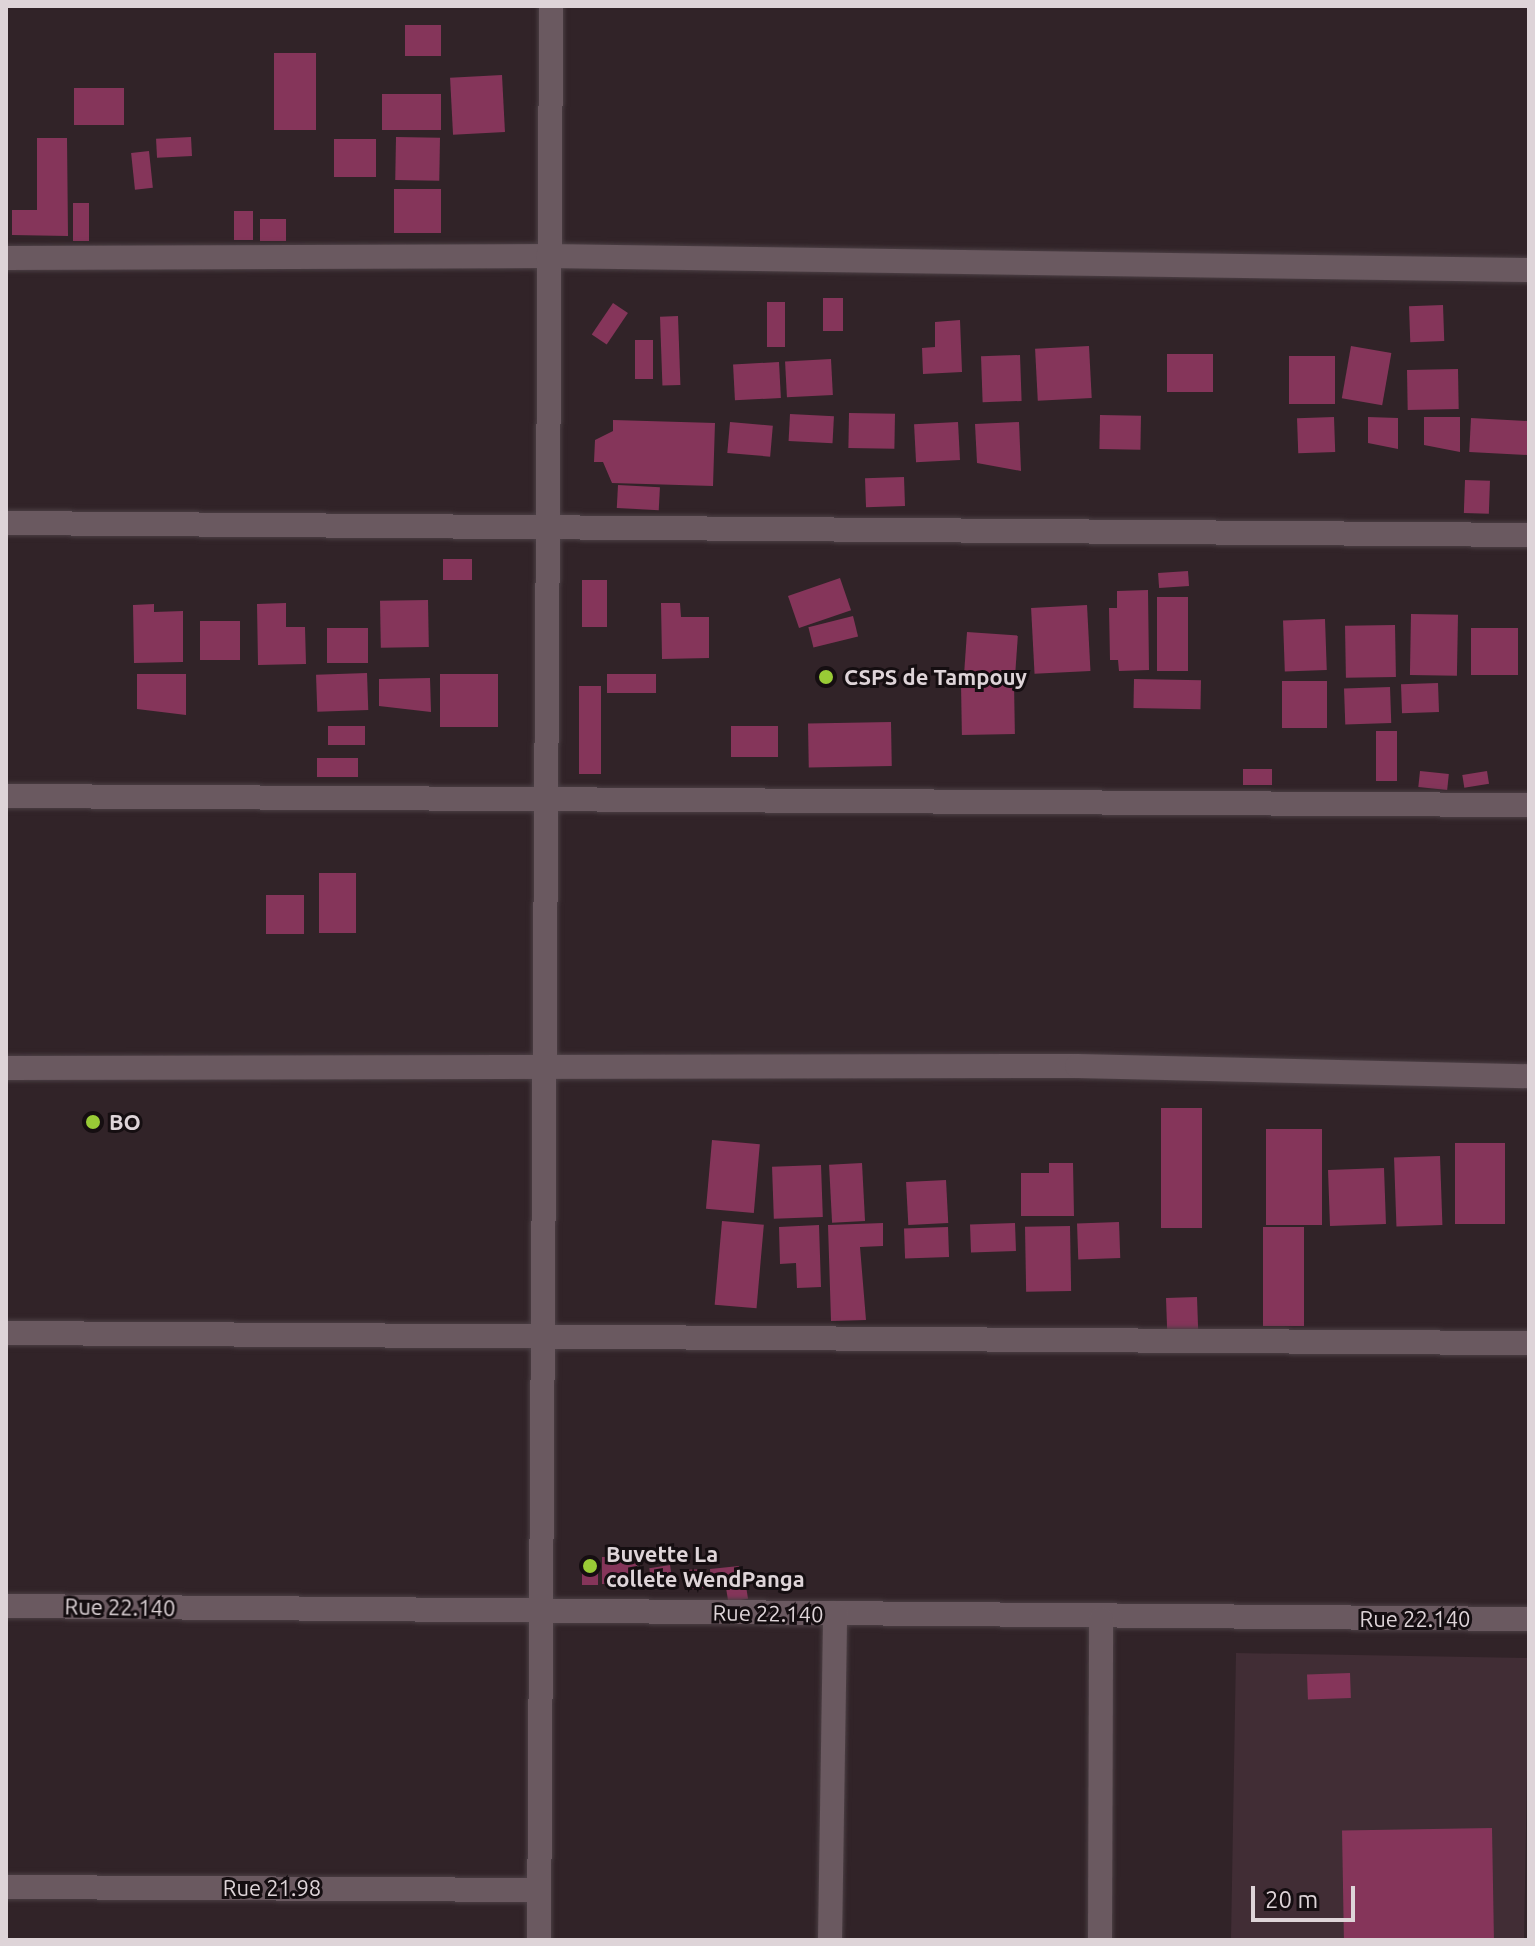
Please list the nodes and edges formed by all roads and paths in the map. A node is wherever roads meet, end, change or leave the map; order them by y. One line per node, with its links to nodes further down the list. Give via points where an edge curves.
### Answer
1 (551, 6): 2 (street)
2 (548, 256): 3 (street); 4 (street); 6 (street)
3 (6, 258)
4 (1529, 270)
5 (6, 523): 6 (street)
6 (545, 531): 7 (street); 8 (street)
7 (1529, 535)
8 (544, 795): 9 (street); 10 (street); 12 (street)
9 (6, 796)
10 (1529, 805)
11 (6, 1068): 12 (street)
12 (542, 1070): 13 (street, via 1077,1066); 15 (street)
13 (1529, 1076)
14 (6, 1333): 15 (street)
15 (547, 1334): 16 (street); 18 (street)
16 (1529, 1343)
17 (6, 1606): 18 (street, Rue 22.140)
18 (541, 1611): 19 (street, Rue 22.140); 23 (street)
19 (835, 1613): 20 (street, Rue 22.140); 25 (street)
20 (1101, 1619): 21 (street, Rue 22.140); 26 (street)
21 (1529, 1619)
22 (6, 1887): 23 (street, Rue 21.98)
23 (539, 1890): 24 (street)
24 (539, 1940)
25 (830, 1940)
26 (1100, 1940)

